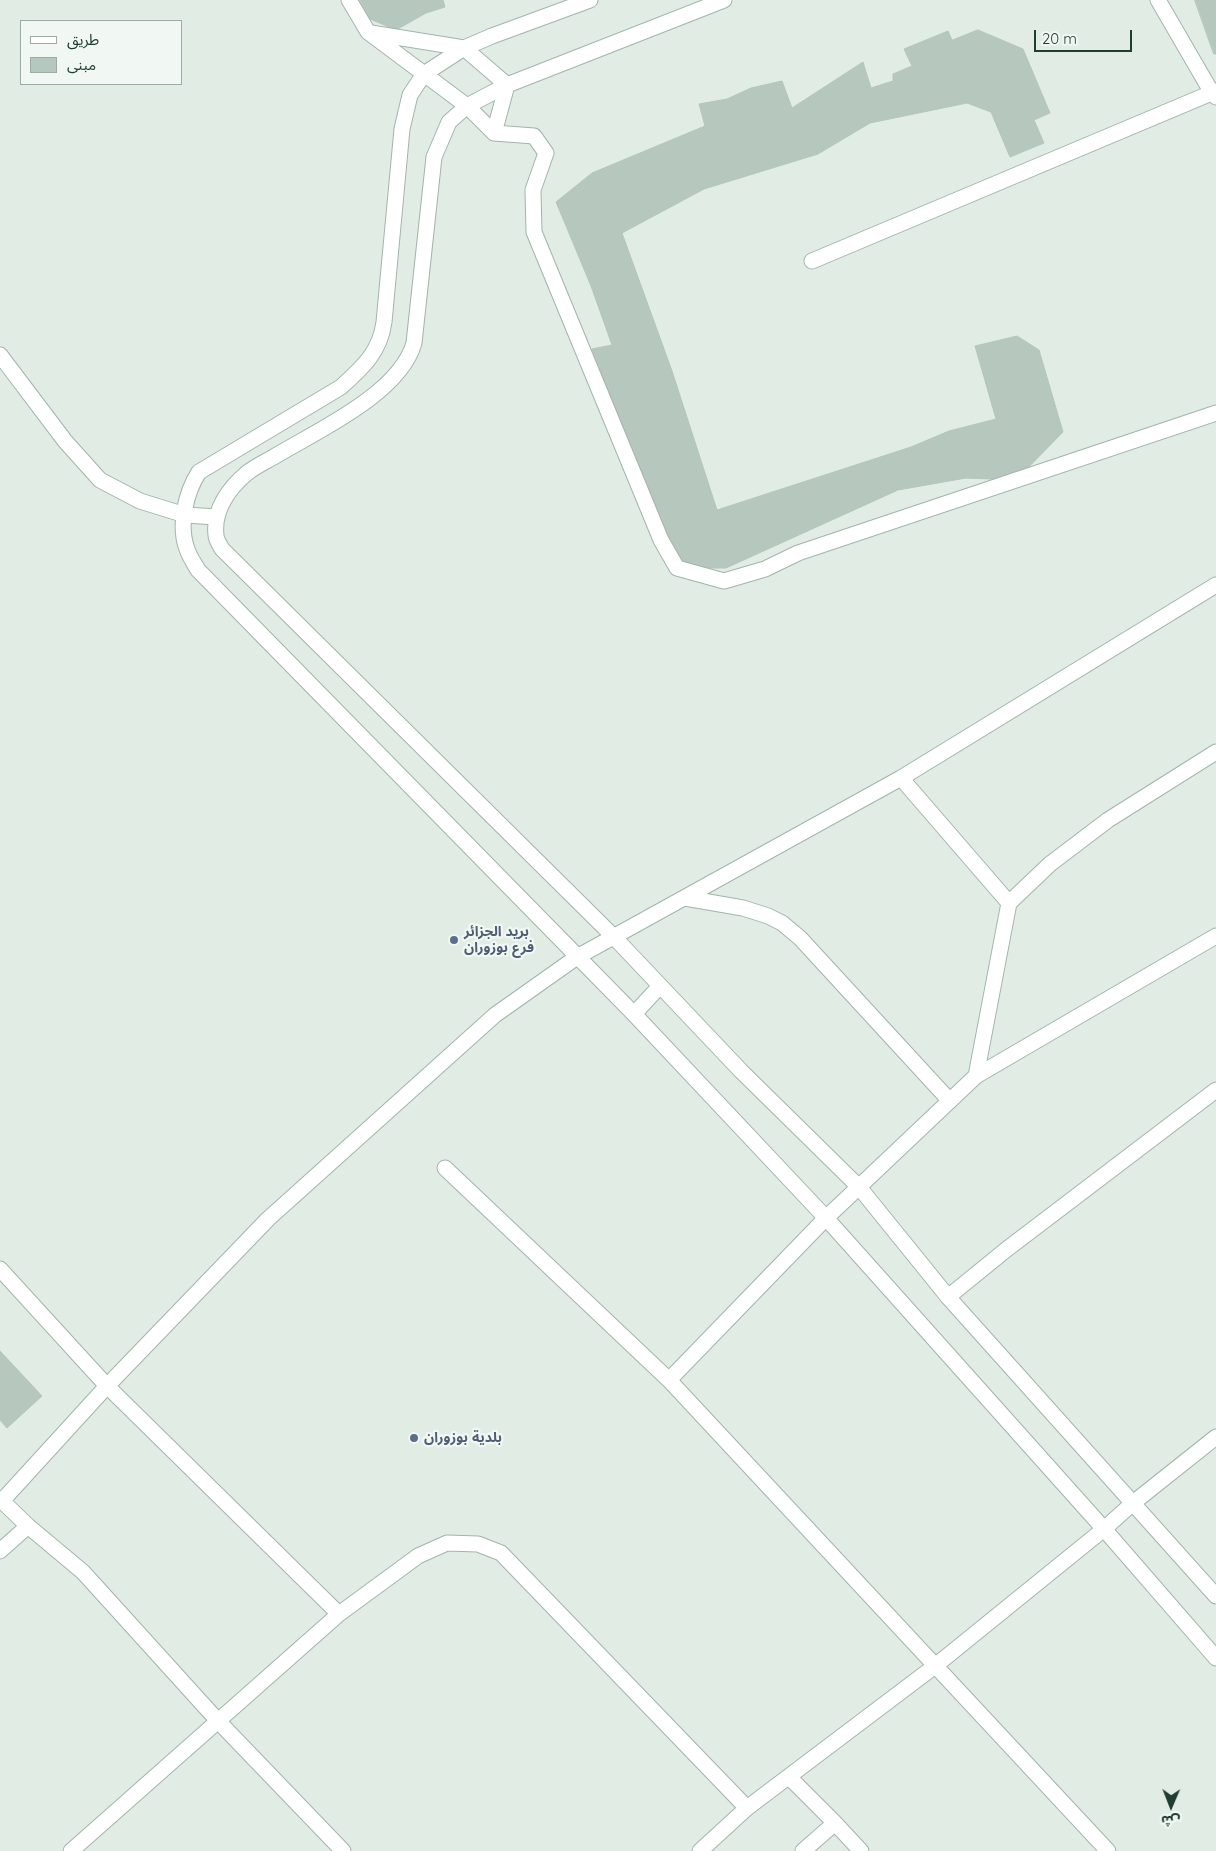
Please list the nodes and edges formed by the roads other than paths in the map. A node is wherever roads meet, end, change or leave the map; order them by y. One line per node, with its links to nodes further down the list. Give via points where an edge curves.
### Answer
1 (349, 0): 5 (street)
2 (590, 0): 6 (street)
3 (724, 0): 8 (street)
4 (1158, 0): 9 (street)
5 (368, 32): 6 (street); 7 (street)
6 (464, 48): 7 (street); 8 (street)
7 (424, 74): 10 (street); 15 (street, via 410,95 402,129 384,322 376,349 341,387 199,472 191,484)
8 (507, 85): 10 (street); 11 (street)
9 (1215, 94): 12 (street)
10 (468, 106): 11 (street); 16 (street, via 449,122 434,157 414,343 406,363 388,384 357,408 248,472 228,492)
11 (494, 133): 14 (street, via 534,136 546,153 534,190 534,232 661,540 676,568 724,581 757,572 798,553)
12 (812, 261)
13 (0, 355): 15 (street, via 65,441 100,480 140,501)
14 (1216, 413)
15 (185, 515): 16 (street); 24 (street, via 186,548 198,570)
16 (217, 517): 23 (street, via 216,536 222,549)
17 (1216, 585): 19 (street)
18 (1216, 752): 21 (street, via 1108,820 1050,864)
19 (901, 778): 20 (street); 21 (street)
20 (685, 898): 23 (street); 29 (street, via 743,908 782,923 800,938)
21 (1009, 903): 27 (street)
22 (1216, 936): 27 (street)
23 (614, 937): 24 (street); 25 (street)
24 (577, 956): 26 (street); 36 (street, via 495,1015 268,1219)
25 (660, 986): 26 (street); 31 (street)
26 (634, 1014): 32 (street)
27 (976, 1076): 29 (street)
28 (1216, 1090): 34 (street, via 1006,1249)
29 (950, 1101): 31 (street)
30 (445, 1168): 35 (street)
31 (859, 1187): 32 (street); 34 (street)
32 (826, 1218): 35 (street); 41 (street)
33 (0, 1269): 36 (street)
34 (948, 1297): 39 (street)
35 (669, 1380): 46 (street)
36 (107, 1386): 38 (street); 44 (street)
37 (1216, 1437): 39 (street)
38 (1, 1500): 40 (street)
39 (1133, 1503): 41 (street); 43 (street)
40 (28, 1526): 42 (street); 47 (street, via 83,1572)
41 (1104, 1529): 45 (street); 46 (street)
42 (0, 1551)
43 (1216, 1596)
44 (340, 1614): 47 (street); 49 (street, via 418,1556 447,1543 478,1544 501,1554)
45 (1216, 1658)
46 (935, 1666): 48 (street); 56 (street)
47 (218, 1721): 51 (street); 52 (street)
48 (789, 1777): 49 (street); 50 (street)
49 (747, 1808): 53 (street)
50 (835, 1823): 54 (street); 55 (street)
51 (71, 1851)
52 (343, 1851)
53 (700, 1851)
54 (803, 1851)
55 (861, 1851)
56 (1108, 1851)

